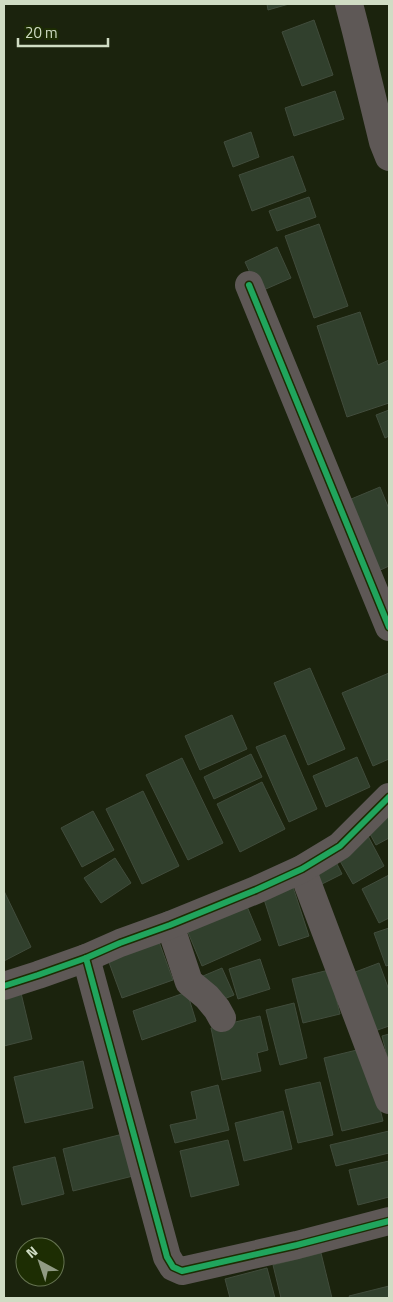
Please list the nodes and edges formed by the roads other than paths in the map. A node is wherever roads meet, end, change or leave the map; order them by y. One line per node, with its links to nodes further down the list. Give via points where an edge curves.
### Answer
1 (348, 4): 2 (street)
2 (389, 157)
3 (249, 285): 4 (street)
4 (389, 627)
5 (389, 797): 6 (street, via 340,846)
6 (302, 869): 7 (street); 11 (street)
7 (170, 925): 8 (street); 10 (street, via 189,982 207,997)
8 (86, 958): 9 (street); 12 (street, via 173,1267 182,1271)
9 (4, 986)
10 (222, 1018)
11 (389, 1100)
12 (389, 1221)

